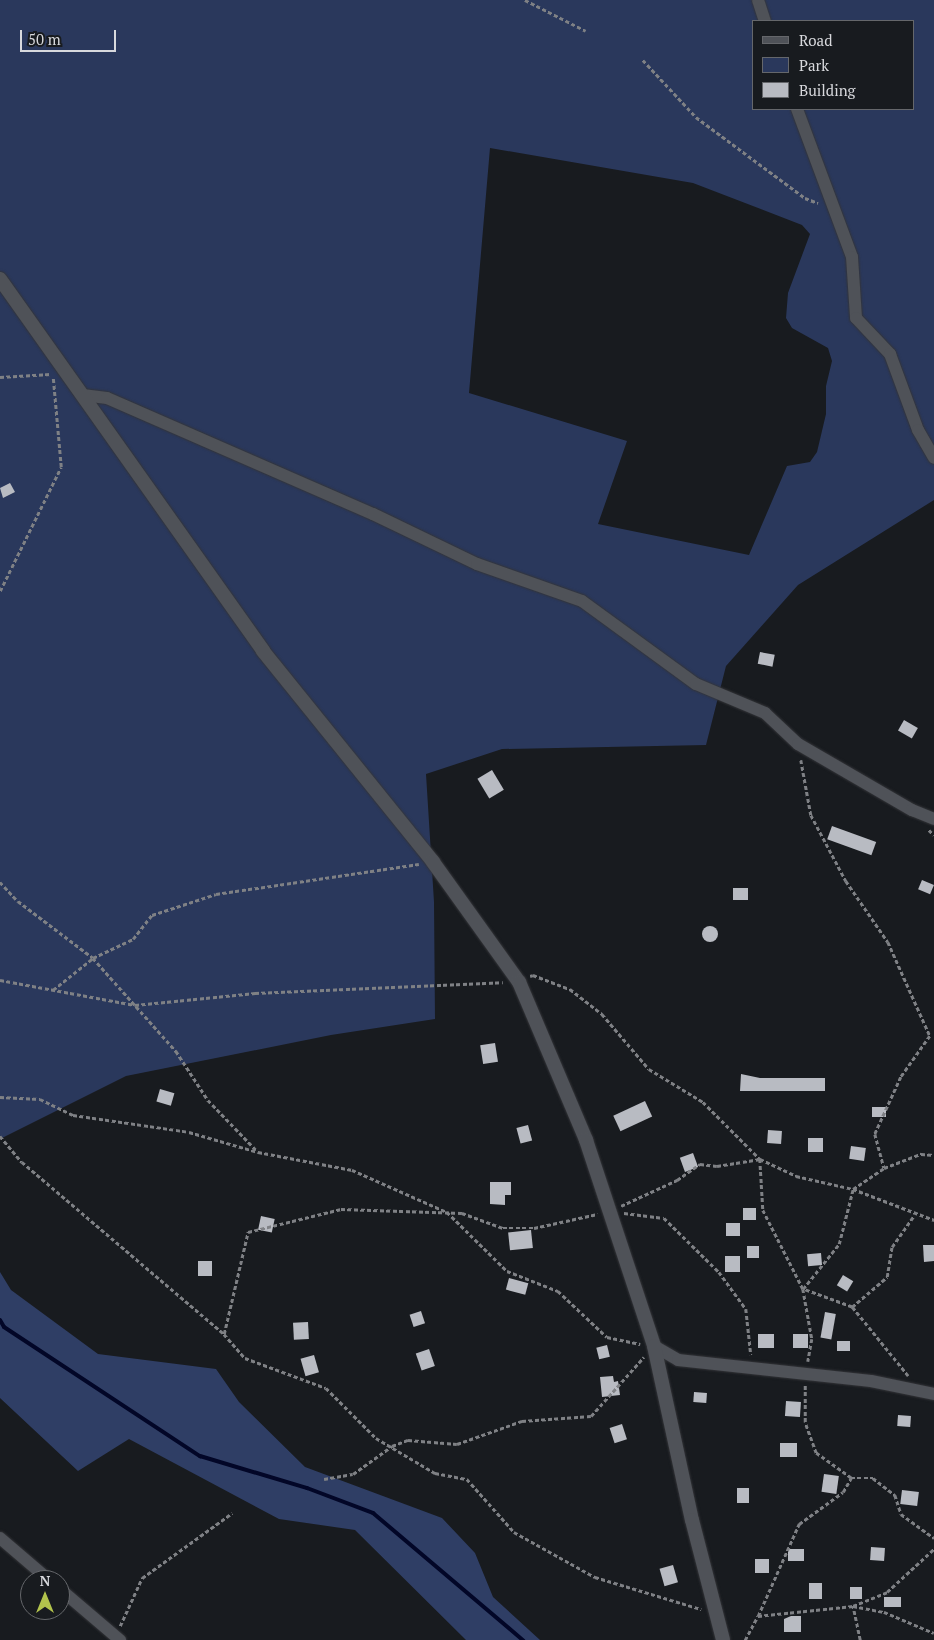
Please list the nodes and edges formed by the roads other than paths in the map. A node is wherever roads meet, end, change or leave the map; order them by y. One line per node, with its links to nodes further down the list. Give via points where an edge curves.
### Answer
1 (758, 0): 2 (street)
2 (765, 20)
3 (797, 110): 6 (street, via 852,257 856,318 890,354 918,430)
4 (0, 280): 5 (main road)
5 (83, 395): 7 (street, via 107,398 477,564 582,601 696,684 765,713 798,744 912,810); 8 (main road, via 263,651 433,862 519,982 586,1140)
6 (934, 458)
7 (934, 819)
8 (654, 1346): 9 (street, via 678,1360 871,1381); 14 (main road, via 714,1613)
9 (928, 1394)
10 (0, 1538): 11 (street)
11 (37, 1570)
12 (70, 1597): 13 (street)
13 (118, 1638)
14 (723, 1640)

